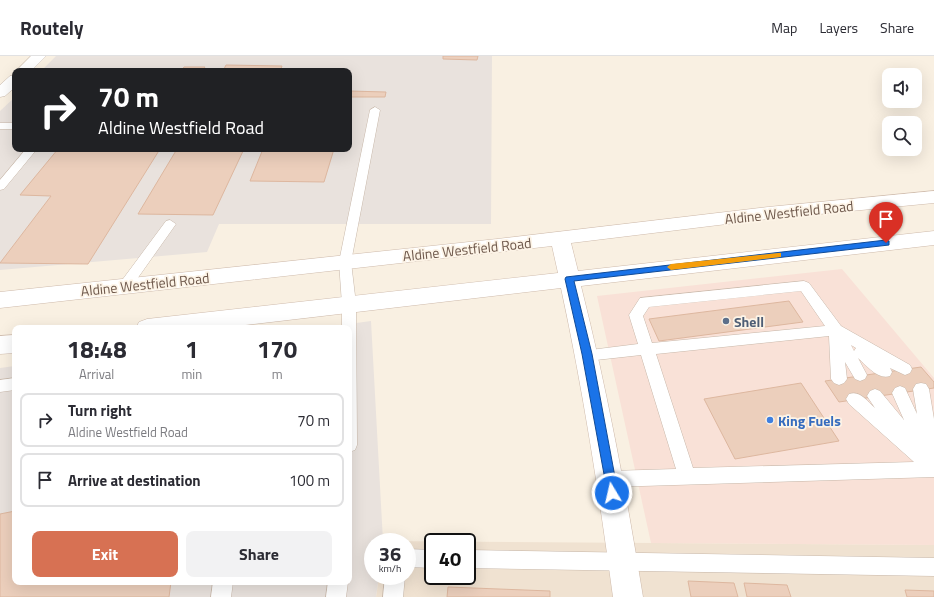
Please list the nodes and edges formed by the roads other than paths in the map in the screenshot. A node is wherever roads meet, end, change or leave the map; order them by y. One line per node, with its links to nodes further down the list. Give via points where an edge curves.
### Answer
1 (39, 56): 2 (main road)
2 (27, 68)
3 (12, 82): 4 (main road)
4 (0, 93)
5 (375, 110): 14 (lane)
6 (0, 126): 7 (lane)
7 (12, 126)
8 (29, 152): 9 (lane)
9 (0, 187)
10 (934, 197): 12 (main road, Aldine Westfield Road, via 768,213)
11 (170, 224): 16 (lane)
12 (560, 238): 14 (main road, Aldine Westfield Road); 15 (main road)
13 (934, 238): 15 (main road)
14 (345, 262): 16 (main road, Aldine Westfield Road); 18 (lane)
15 (569, 279): 18 (main road); 25 (main road)
16 (125, 286): 17 (main road, Aldine Westfield Road)
17 (0, 300)
18 (349, 304): 19 (main road); 20 (lane)
19 (172, 325)
20 (349, 325)
21 (836, 330): 24 (lane); 24 (lane, via 804,286 645,302 636,315); 26 (lane); 27 (lane); 28 (lane); 29 (lane)
22 (12, 344): 23 (main road)
23 (0, 345)
24 (647, 349): 25 (lane); 37 (lane)
25 (587, 354): 38 (main road)
26 (905, 369)
27 (885, 372)
28 (860, 375)
29 (839, 378)
30 (12, 384): 31 (lane)
31 (0, 386)
32 (921, 389): 36 (lane)
33 (900, 393): 36 (lane)
34 (875, 396): 36 (lane)
35 (854, 399): 36 (lane)
36 (934, 469): 37 (lane)
37 (687, 476): 38 (lane)
38 (610, 479): 40 (main road)
39 (476, 559): 40 (lane)
40 (623, 562): 41 (lane); 48 (main road)
41 (934, 567)
42 (223, 585): 45 (lane)
43 (338, 585): 46 (lane)
44 (394, 585): 47 (lane)
45 (221, 597)
46 (336, 597)
47 (393, 597)
48 (628, 597)

